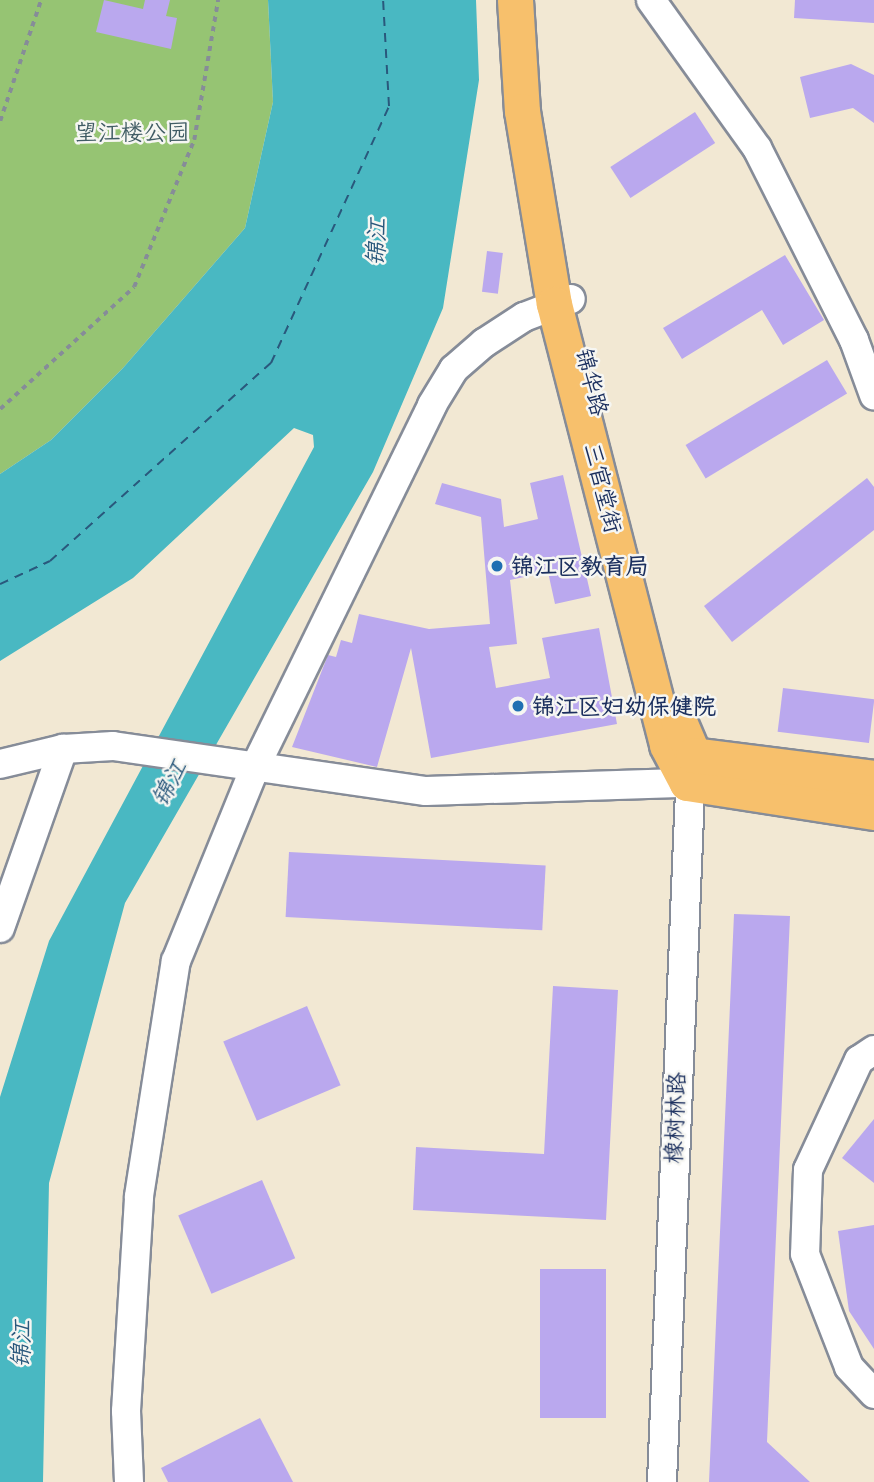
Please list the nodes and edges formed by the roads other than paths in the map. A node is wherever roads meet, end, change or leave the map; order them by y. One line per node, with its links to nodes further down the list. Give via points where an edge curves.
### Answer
1 (514, 0): 4 (main road, via 522,111)
2 (534, 0): 4 (main road, 锦华路)
3 (651, 0): 5 (street, via 757,148 853,340)
4 (563, 302): 7 (street, via 504,330 454,369); 9 (main road, 锦华路)
5 (874, 395)
6 (63, 749): 7 (street, via 113,746); 8 (street); 12 (street)
7 (257, 763): 9 (street, via 426,791); 15 (street, via 176,961 139,1196 126,1411)
8 (0, 764)
9 (690, 769): 10 (main road); 11 (main road); 16 (street, 橡树林路)
10 (874, 778)
11 (874, 812)
12 (0, 928)
13 (874, 1050): 14 (street, via 859,1060 808,1170 805,1254 849,1367)
14 (874, 1394)
15 (129, 1482)
16 (662, 1482)

